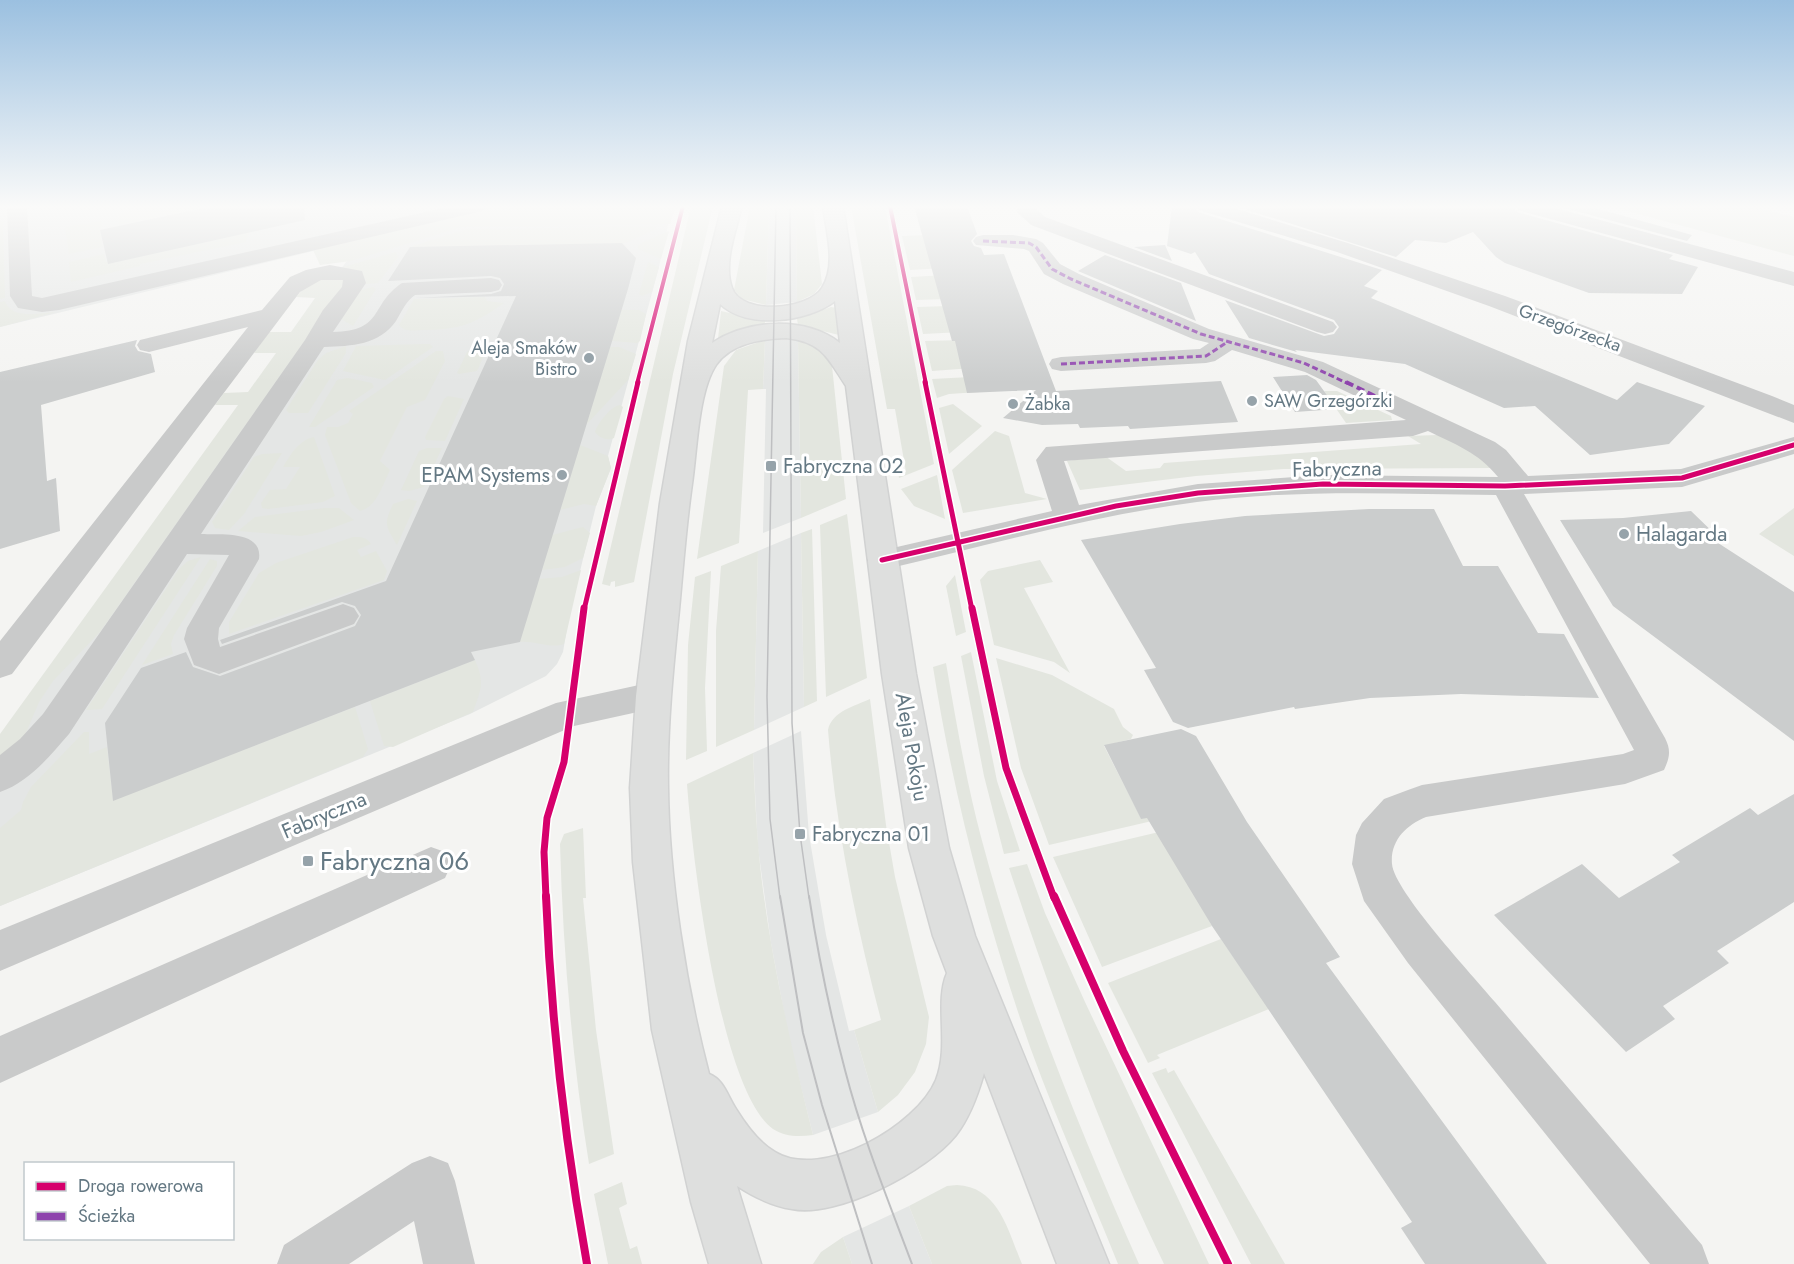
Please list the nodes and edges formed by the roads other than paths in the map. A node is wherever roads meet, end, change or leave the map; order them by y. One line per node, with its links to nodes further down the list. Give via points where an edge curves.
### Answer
1 (20, 265): 2 (street, via 21,296 27,303 42,305)
2 (223, 265)
3 (718, 265): 19 (main road)
4 (719, 265): 5 (main road, via 724,295 741,308 766,313 798,310 825,298 836,282)
5 (840, 265)
6 (842, 265): 20 (main road, Aleja Pokoju)
7 (1048, 265): 16 (street, via 1057,273 1201,334)
8 (1157, 265): 14 (street)
9 (1393, 265): 21 (street, Grzegórzecka)
10 (1742, 265): 11 (street)
11 (1794, 279)
12 (491, 285): 15 (street, via 410,288 401,292 374,331 354,338)
13 (269, 315): 15 (street, via 302,279 327,273 346,272 354,276 352,289); 17 (street); 17 (street, via 143,354 168,362)
14 (1325, 327)
15 (317, 340): 26 (street)
16 (1229, 341): 18 (street, via 1206,356); 22 (street, via 1304,363)
17 (247, 343): 29 (street)
18 (1061, 364)
19 (693, 390): 20 (main road, via 702,368 716,351 741,338 782,331 809,335 829,346 846,363); 30 (main road, via 675,503)
20 (859, 390): 27 (main road, Aleja Pokoju)
21 (1794, 415)
22 (1429, 421): 24 (street, via 1496,456); 25 (street, via 1413,428 1056,453 1050,460)
23 (1794, 445): 24 (street, Fabryczna, via 1682,478)
24 (1512, 486): 25 (street, Fabryczna, via 1261,487 1156,498); 41 (street, via 1652,748 1651,759 1625,769 1422,801 1398,811 1376,835 1372,864 1378,888 1423,949)
25 (1068, 516): 27 (street, Fabryczna)
26 (178, 544): 28 (street, via 221,543 245,551 203,628 201,639 206,656 219,661); 31 (street, via 50,733)
27 (882, 560): 33 (main road, Aleja Pokoju, via 929,848)
28 (343, 616)
29 (0, 666)
30 (653, 696): 34 (street, Fabryczna, via 569,713); 35 (main road, via 649,789 653,862)
31 (0, 776)
32 (431, 865): 36 (street)
33 (954, 936): 35 (main road, via 966,1032 960,1078 952,1099 911,1145 844,1179 826,1185 795,1185 750,1166 736,1153 714,1119); 40 (main road, Aleja Pokoju)
34 (0, 951)
35 (675, 1030): 39 (main road, via 716,1202)
36 (0, 1060)
37 (303, 1264): 38 (street, via 430,1181)
38 (449, 1264)
39 (735, 1264)
40 (1083, 1264)
41 (1683, 1264)

